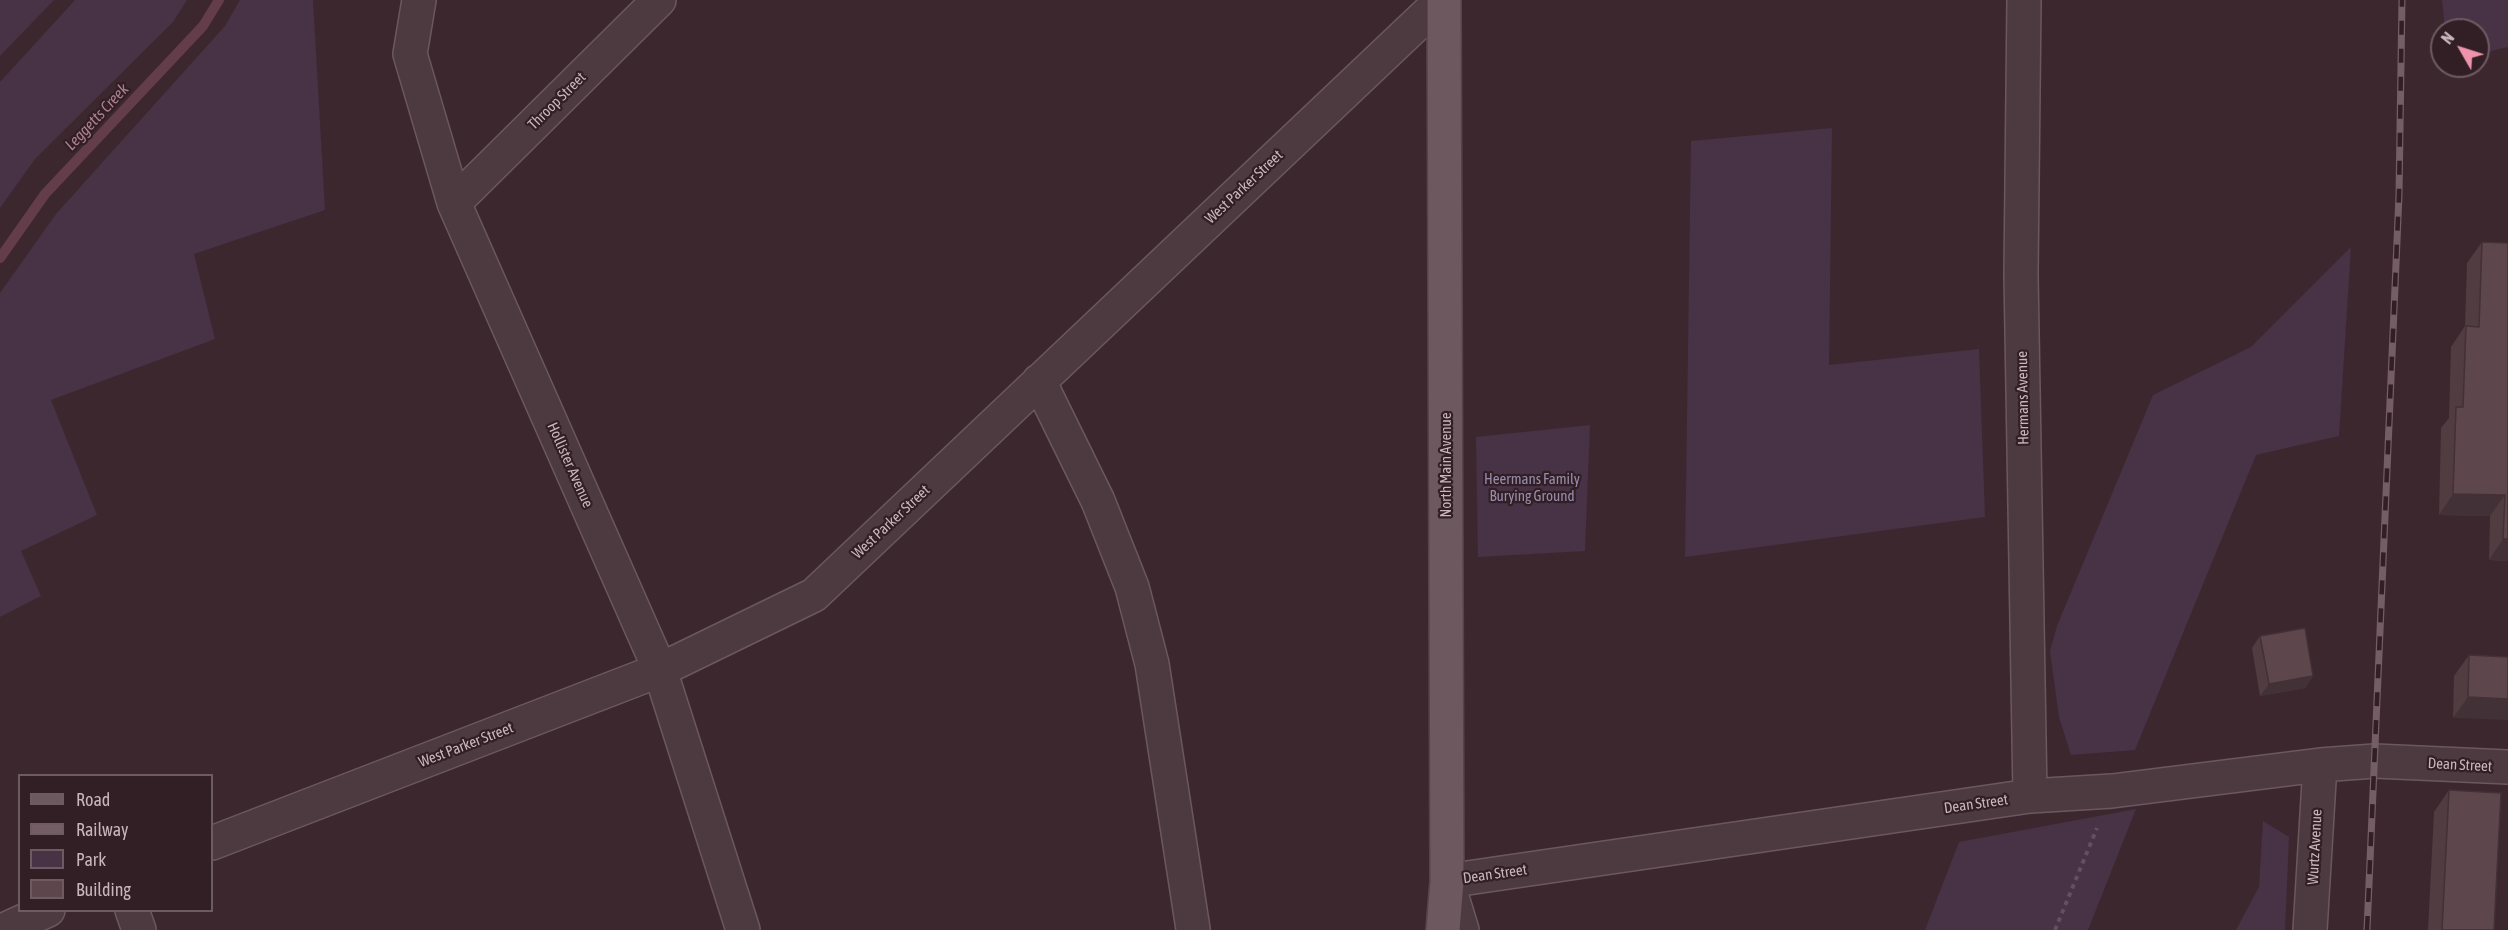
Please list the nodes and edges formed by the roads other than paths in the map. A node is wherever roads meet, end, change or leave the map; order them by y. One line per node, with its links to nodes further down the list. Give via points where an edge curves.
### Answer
1 (419, 0): 5 (street, Hollister Avenue, via 410,54)
2 (659, 0): 5 (street, Throop Street)
3 (1443, 0): 6 (street, West Parker Street); 12 (main road, North Main Avenue)
4 (2024, 0): 10 (street, Hermans Avenue, via 2021,274)
5 (454, 203): 7 (street, Hollister Avenue)
6 (1040, 381): 7 (street, West Parker Street, via 814,595); 15 (street, via 1098,501 1132,586 1152,664)
7 (660, 670): 11 (street, West Parker Street); 18 (street, Hollister Avenue)
8 (2320, 765): 9 (street, Dean Street, via 2375,761); 10 (street, Dean Street, via 2112,791); 21 (street, Wurtz Avenue)
9 (2508, 767)
10 (2030, 796): 12 (street, Dean Street)
11 (213, 843)
12 (1447, 881): 19 (main road, North Main Avenue); 20 (street)
13 (44, 912): 16 (street)
14 (133, 912): 17 (street)
15 (1193, 929)
16 (4, 930)
17 (139, 930)
18 (743, 930)
19 (1443, 930)
20 (1462, 930)
21 (2310, 930)

